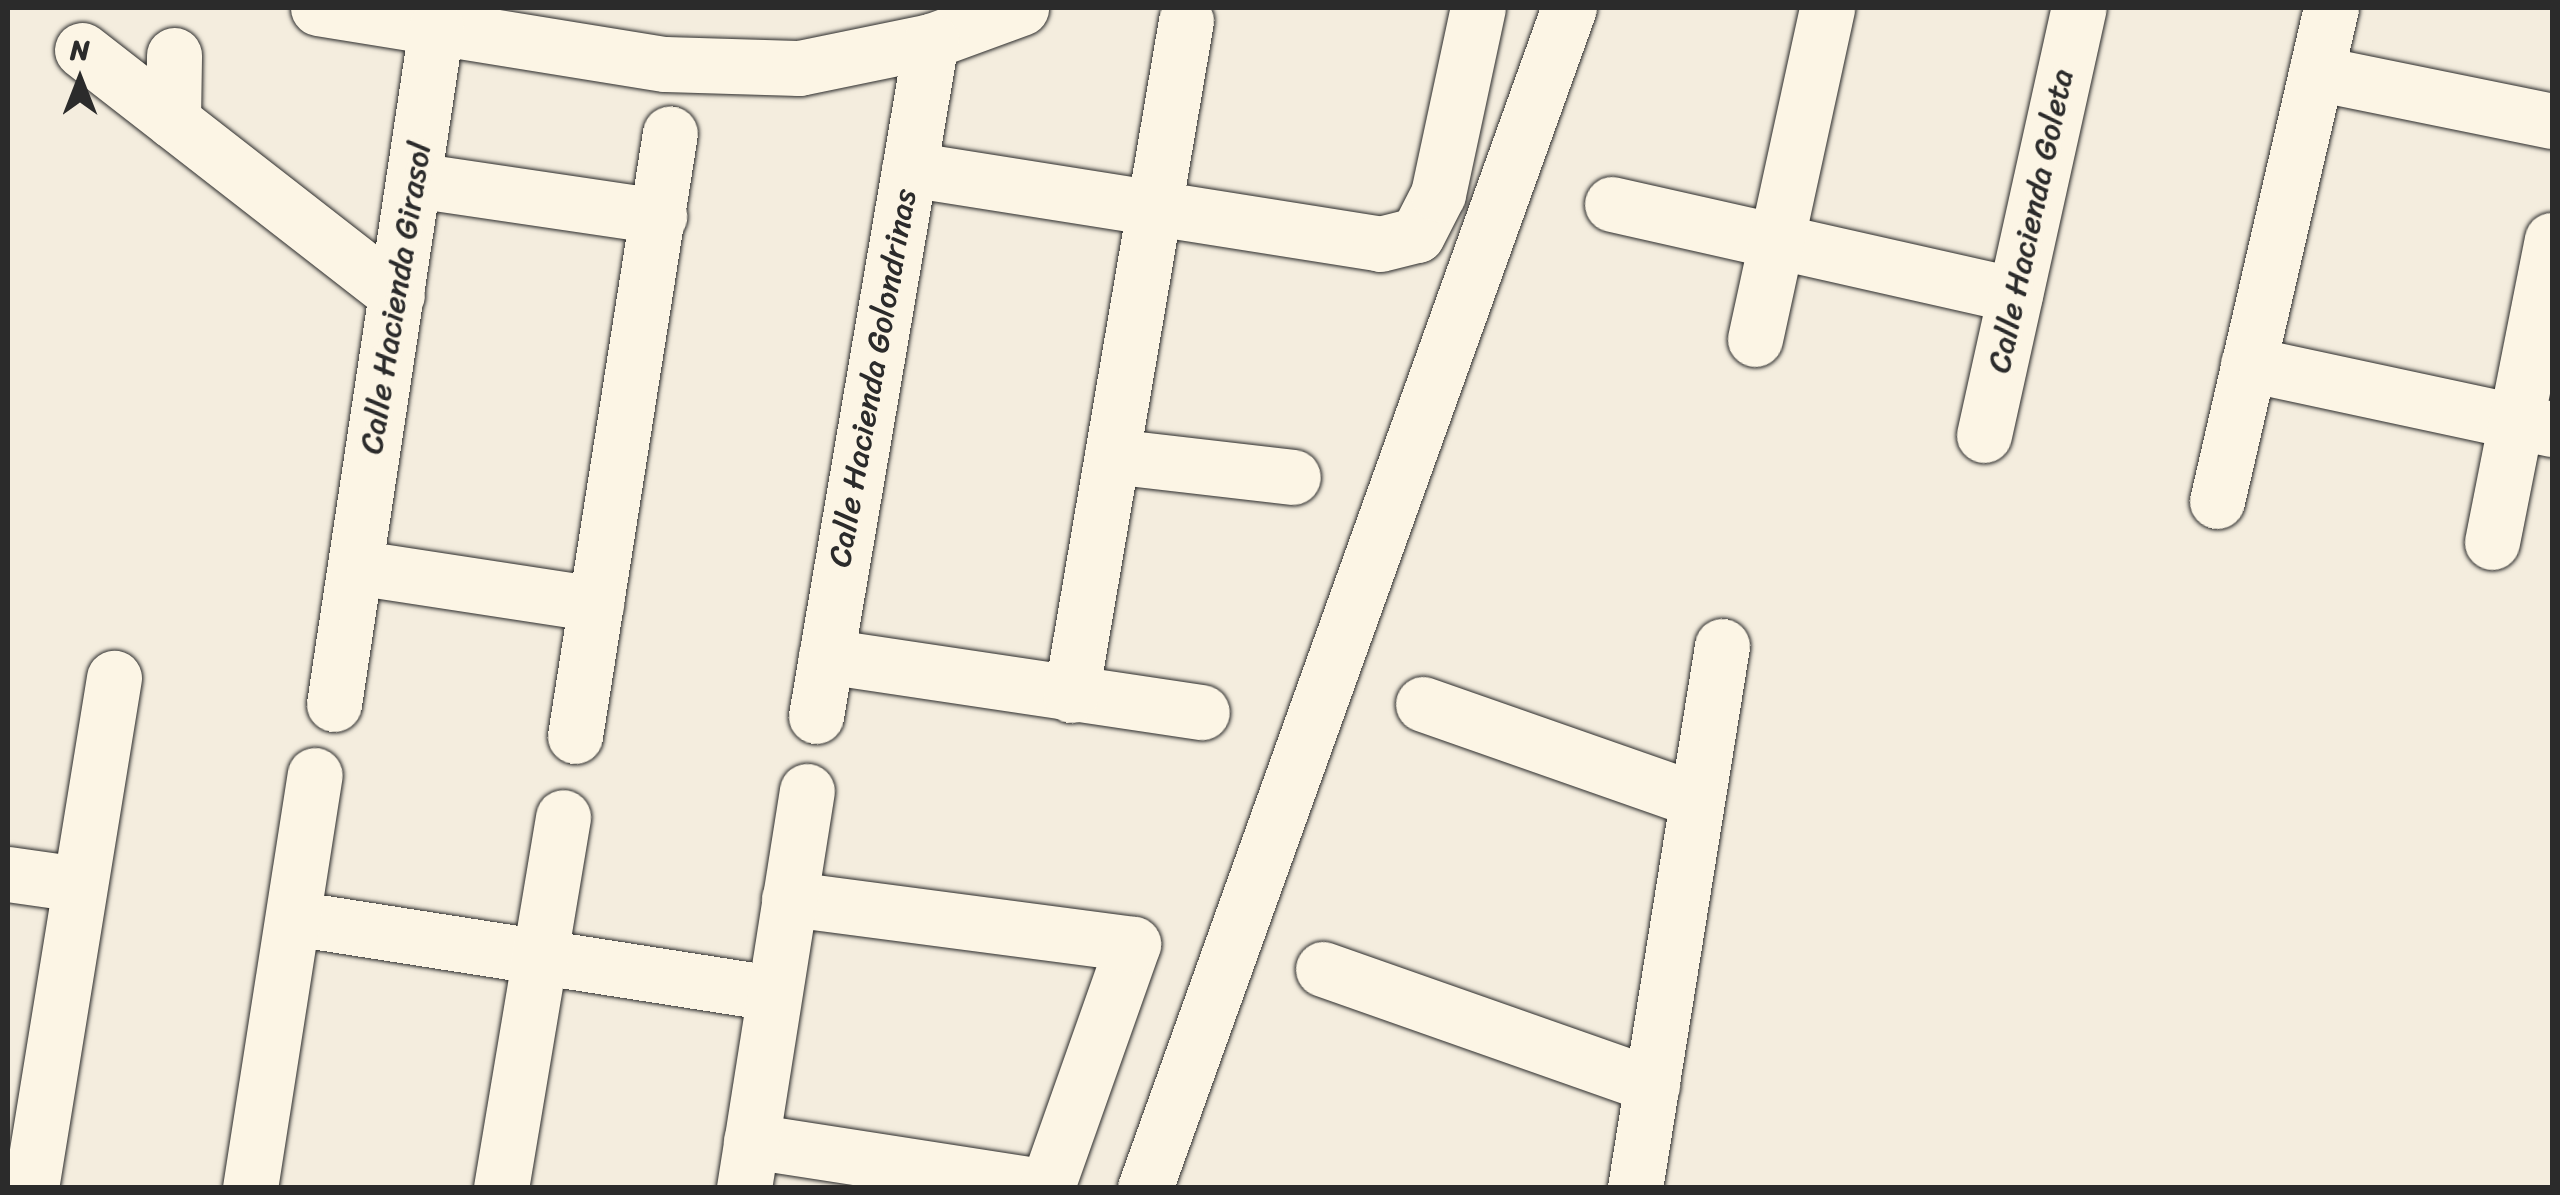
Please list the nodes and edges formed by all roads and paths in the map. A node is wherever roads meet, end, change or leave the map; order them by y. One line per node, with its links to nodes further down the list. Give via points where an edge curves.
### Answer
1 (318, 8): 9 (street)
2 (1021, 8): 10 (street)
3 (1478, 8): 20 (street, via 1438,194 1416,235 1380,244)
4 (1568, 8): 61 (street)
5 (1827, 8): 23 (street)
6 (2078, 8): 25 (street, Calle Hacienda Goleta)
7 (2331, 8): 13 (street)
8 (1186, 21): 20 (street)
9 (436, 28): 10 (street, via 664,64 799,68); 18 (street, Calle Hacienda Girasol)
10 (931, 41): 17 (street, Calle Hacienda Golondrinas)
11 (82, 50): 14 (street)
12 (174, 56): 14 (street)
13 (2316, 74): 15 (street); 27 (street)
14 (173, 121): 24 (street)
15 (2552, 121)
16 (670, 133): 21 (street)
17 (909, 169): 20 (street); 37 (street, Calle Hacienda Golondrinas)
18 (415, 180): 21 (street); 24 (street, Calle Hacienda Girasol)
19 (1612, 204): 23 (street)
20 (1154, 208): 30 (street)
21 (658, 216): 35 (street)
22 (2552, 240): 28 (street)
23 (1776, 242): 25 (street); 26 (street)
24 (397, 295): 34 (street, Calle Hacienda Girasol)
25 (2015, 295): 29 (street, Calle Hacienda Goleta)
26 (1755, 339)
27 (2248, 364): 28 (street); 32 (street)
28 (2532, 424): 33 (street)
29 (1984, 435)
30 (1112, 456): 31 (street); 39 (street)
31 (1293, 477)
32 (2217, 502)
33 (2492, 542)
34 (355, 568): 35 (street); 40 (street, Calle Hacienda Girasol)
35 (596, 604): 44 (street)
36 (1722, 646): 47 (street)
37 (826, 656): 39 (street); 43 (street, Calle Hacienda Golondrinas)
38 (114, 678): 50 (street)
39 (1072, 695): 42 (street)
40 (334, 704)
41 (1423, 704): 47 (street)
42 (1202, 712)
43 (816, 716)
44 (575, 736)
45 (316, 775): 52 (street)
46 (806, 790): 51 (street)
47 (1697, 800): 56 (street)
48 (563, 817): 53 (street)
49 (8, 874): 50 (street)
50 (78, 884): 58 (street)
51 (790, 899): 55 (street); 57 (street, via 1133,944 1047,1186)
52 (293, 918): 53 (street); 59 (street)
53 (540, 956): 55 (street); 60 (street)
54 (1323, 969): 56 (street)
55 (774, 993): 57 (street)
56 (1652, 1085): 62 (street)
57 (748, 1164)
58 (31, 1188)
59 (250, 1188)
60 (501, 1188)
61 (1145, 1188)
62 (1635, 1188)

